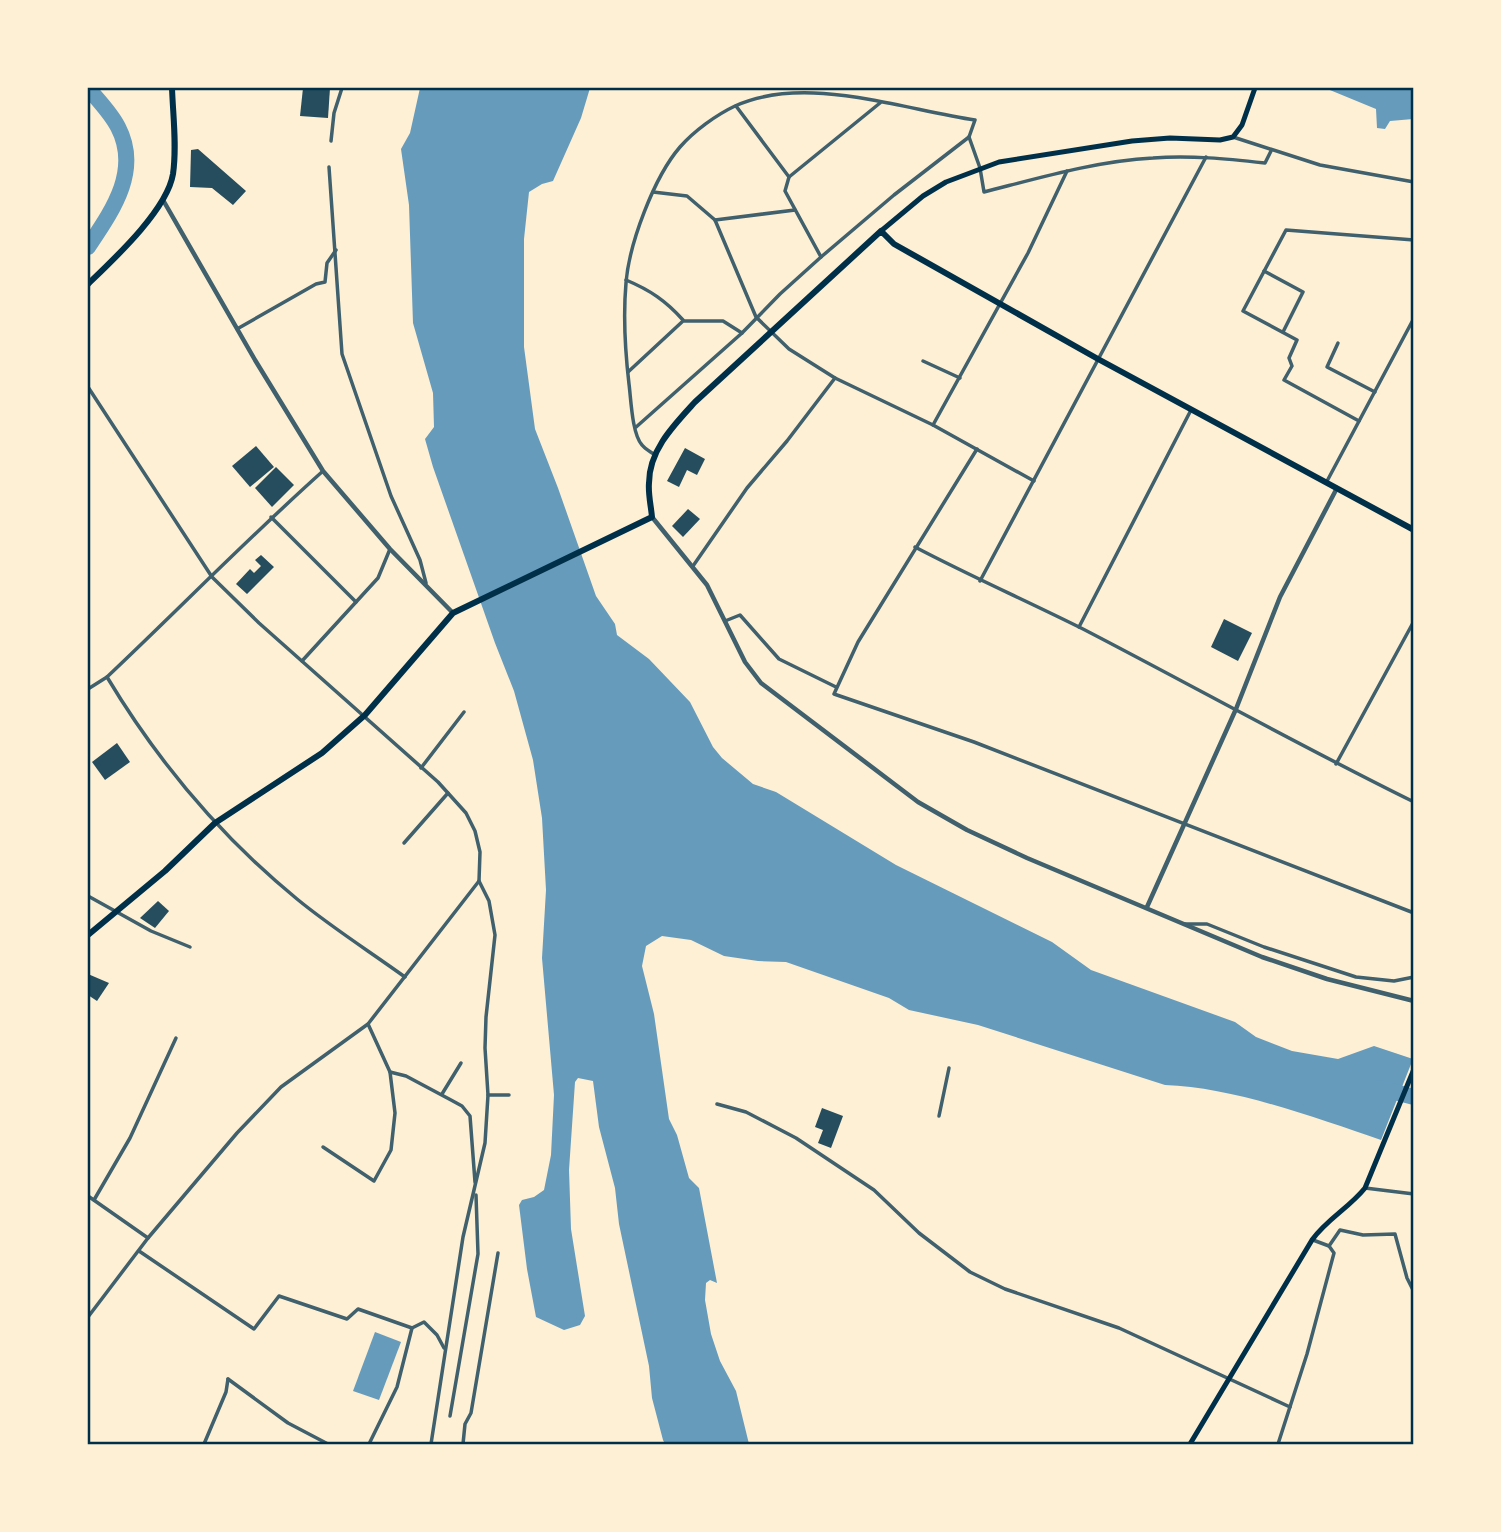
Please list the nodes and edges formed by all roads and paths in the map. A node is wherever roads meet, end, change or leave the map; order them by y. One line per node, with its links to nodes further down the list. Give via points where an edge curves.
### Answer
1 (172, 88): 17 (highway, via 173,175)
2 (342, 88): 8 (street)
3 (1255, 88): 7 (main road, via 1245,119)
4 (880, 103): 5 (street, via 794,91); 6 (street, via 975,120); 14 (street)
5 (736, 106): 14 (street); 16 (street, via 680,147)
6 (969, 137): 12 (street); 23 (street)
7 (1233, 137): 9 (street); 12 (main road, via 1132,141)
8 (331, 141)
9 (1271, 151): 10 (street, via 1265,163); 15 (street)
10 (1206, 157): 13 (street, via 1150,158); 36 (street)
11 (329, 167): 22 (street)
12 (979, 168): 13 (street, via 984,192); 20 (main road, via 923,195)
13 (1067, 171): 27 (street)
14 (789, 177): 18 (street, via 785,191)
15 (1413, 182)
16 (653, 191): 19 (street, via 687,196); 25 (street)
17 (163, 200): 26 (highway); 31 (street)
18 (795, 209): 19 (street); 23 (street)
19 (715, 220): 28 (street)
20 (881, 231): 27 (highway, via 894,244); 33 (highway)
21 (1413, 240): 24 (street, via 1286,230)
22 (336, 250): 31 (street, via 327,263 326,282); 61 (street, via 342,354)
23 (821, 257): 28 (street)
24 (1264, 271): 34 (street, via 1303,292); 34 (street, via 1243,311)
25 (626, 280): 30 (street, via 666,302); 38 (street)
26 (88, 284)
27 (1000, 304): 36 (highway); 40 (street)
28 (756, 317): 32 (street); 33 (street)
29 (1413, 318): 42 (street)
30 (683, 321): 32 (street, via 723,321); 38 (street)
31 (237, 329): 49 (street)
32 (742, 332): 46 (street)
33 (772, 332): 39 (street, via 789,349); 48 (highway, via 695,402)
34 (1283, 332): 44 (street, via 1297,340 1284,380)
35 (1338, 343): 42 (street, via 1326,367)
36 (1098, 359): 43 (highway); 50 (street)
37 (923, 361): 40 (street)
38 (628, 372): 46 (street)
39 (835, 378): 45 (street); 58 (street, via 747,488)
40 (960, 378): 45 (street)
41 (88, 387): 59 (street)
42 (1375, 392): 44 (street)
43 (1191, 410): 51 (highway); 66 (street)
44 (1359, 421): 51 (street)
45 (933, 425): 47 (street)
46 (635, 428): 48 (street, via 642,446)
47 (976, 449): 50 (street); 56 (street)
48 (655, 455): 54 (highway, via 649,482)
49 (323, 471): 53 (street); 57 (street)
50 (1034, 481): 60 (street)
51 (1326, 482): 52 (highway)
52 (1337, 488): 55 (highway); 71 (street, via 1280,597)
53 (271, 517): 59 (street); 62 (street)
54 (652, 517): 58 (street); 63 (highway)
55 (1413, 528)
56 (915, 547): 60 (street); 70 (street)
57 (390, 549): 61 (street); 62 (street, via 378,578)
58 (693, 566): 64 (street)
59 (212, 578): 67 (street); 68 (street)
60 (980, 581): 66 (street)
61 (426, 583): 63 (street)
62 (356, 602): 67 (street)
63 (453, 612): 73 (highway)
64 (724, 621): 70 (street, via 740,615 779,659); 83 (street, via 761,684 918,802 1027,858)
65 (1413, 621): 74 (street)
66 (1079, 628): 71 (street)
67 (302, 661): 73 (street)
68 (107, 677): 69 (street); 78 (street, via 136,724)
69 (88, 687)
70 (836, 687): 79 (street, via 834,694 974,742)
71 (1236, 709): 74 (street); 79 (street)
72 (464, 712): 75 (street)
73 (365, 715): 75 (street); 78 (highway, via 322,753)
74 (1336, 764): 77 (street)
75 (421, 768): 76 (street)
76 (449, 793): 80 (street); 81 (street, via 475,831)
77 (1413, 802)
78 (215, 823): 84 (highway); 89 (street, via 296,898)
79 (1183, 825): 83 (street); 85 (street)
80 (404, 843)
81 (480, 881): 89 (street); 99 (street, via 495,935 486,1017)
82 (88, 896): 84 (street)
83 (1147, 908): 86 (street)
84 (115, 911): 87 (highway); 88 (street)
85 (1413, 913)
86 (1183, 924): 90 (street, via 1207,924 1356,977 1394,981); 91 (street, via 1327,979)
87 (88, 935)
88 (190, 947)
89 (405, 977): 92 (street)
90 (1413, 977)
91 (1413, 1001)
92 (368, 1024): 97 (street); 110 (street, via 281,1087)
93 (176, 1038): 109 (street, via 130,1138)
94 (461, 1063): 98 (street)
95 (949, 1068): 102 (street)
96 (1413, 1069): 105 (main road)
97 (390, 1072): 98 (street); 103 (street, via 395,1113 391,1150 374,1181)
98 (442, 1094): 104 (street, via 470,1116)
99 (488, 1095): 100 (street); 104 (street)
100 (509, 1095)
101 (717, 1104): 119 (street, via 759,1118 841,1167 970,1272 1005,1289 1119,1328)
102 (939, 1116)
103 (323, 1147)
104 (476, 1184): 106 (street)
105 (1365, 1188): 107 (street); 111 (main road, via 1323,1224)
106 (475, 1190): 118 (street); 121 (street, via 478,1254)
107 (1413, 1194)
108 (88, 1196): 109 (street)
109 (94, 1200): 110 (street)
110 (149, 1238): 113 (street)
111 (1312, 1240): 112 (street); 119 (main road)
112 (1329, 1246): 115 (street, via 1340,1230 1395,1234); 120 (street, via 1334,1253)
113 (139, 1251): 116 (street); 117 (street, via 254,1329 279,1296 347,1319 358,1309)
114 (498, 1253): 126 (street)
115 (1413, 1292)
116 (88, 1317)
117 (412, 1328): 118 (street, via 424,1322); 124 (street, via 397,1387)
118 (446, 1350): 125 (street)
119 (1230, 1378): 120 (street); 127 (main road)
120 (1290, 1407): 128 (street)
121 (450, 1416)
122 (204, 1444): 123 (street, via 228,1379 288,1423)
123 (328, 1444)
124 (369, 1444)
125 (431, 1444)
126 (463, 1444)
127 (1190, 1444)
128 (1278, 1444)

